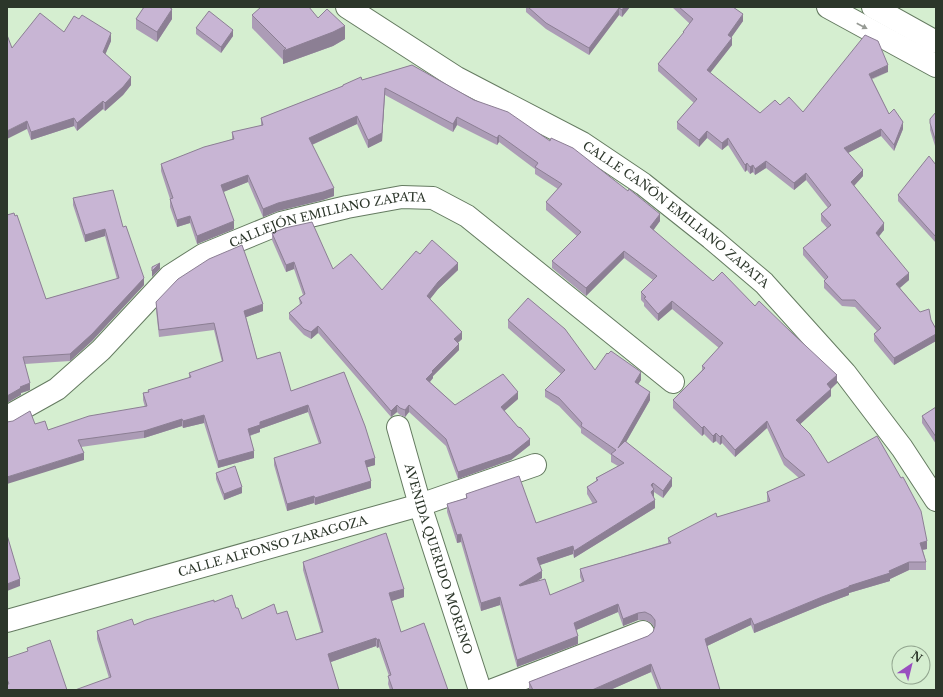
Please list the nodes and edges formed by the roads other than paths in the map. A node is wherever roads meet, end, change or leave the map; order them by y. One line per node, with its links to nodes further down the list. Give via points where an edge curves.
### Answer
1 (347, 7): 10 (main road, CALLE CAÑÓN EMILIANO ZAPATA, via 458,78 582,143 643,184 710,238 764,283 845,373)
2 (828, 7): 5 (main road, one-way to 5)
3 (873, 7): 4 (main road)
4 (936, 42)
5 (936, 66)
6 (673, 382): 7 (main road, CALLEJÓN EMILIANO ZAPATA, via 467,216 433,198 402,197 281,223 203,255 170,276 101,350 57,389)
7 (7, 417)
8 (398, 427): 11 (main road, AVENIDA QUERIDO MORENO)
9 (535, 465): 11 (main road, CALLE ALFONSO ZARAGOZA)
10 (935, 496)
11 (420, 505): 12 (main road, CALLE ALFONSO ZARAGOZA); 14 (main road, AVENIDA QUERIDO MORENO)
12 (7, 621)
13 (643, 632): 15 (main road)
14 (480, 690)
15 (493, 690)

